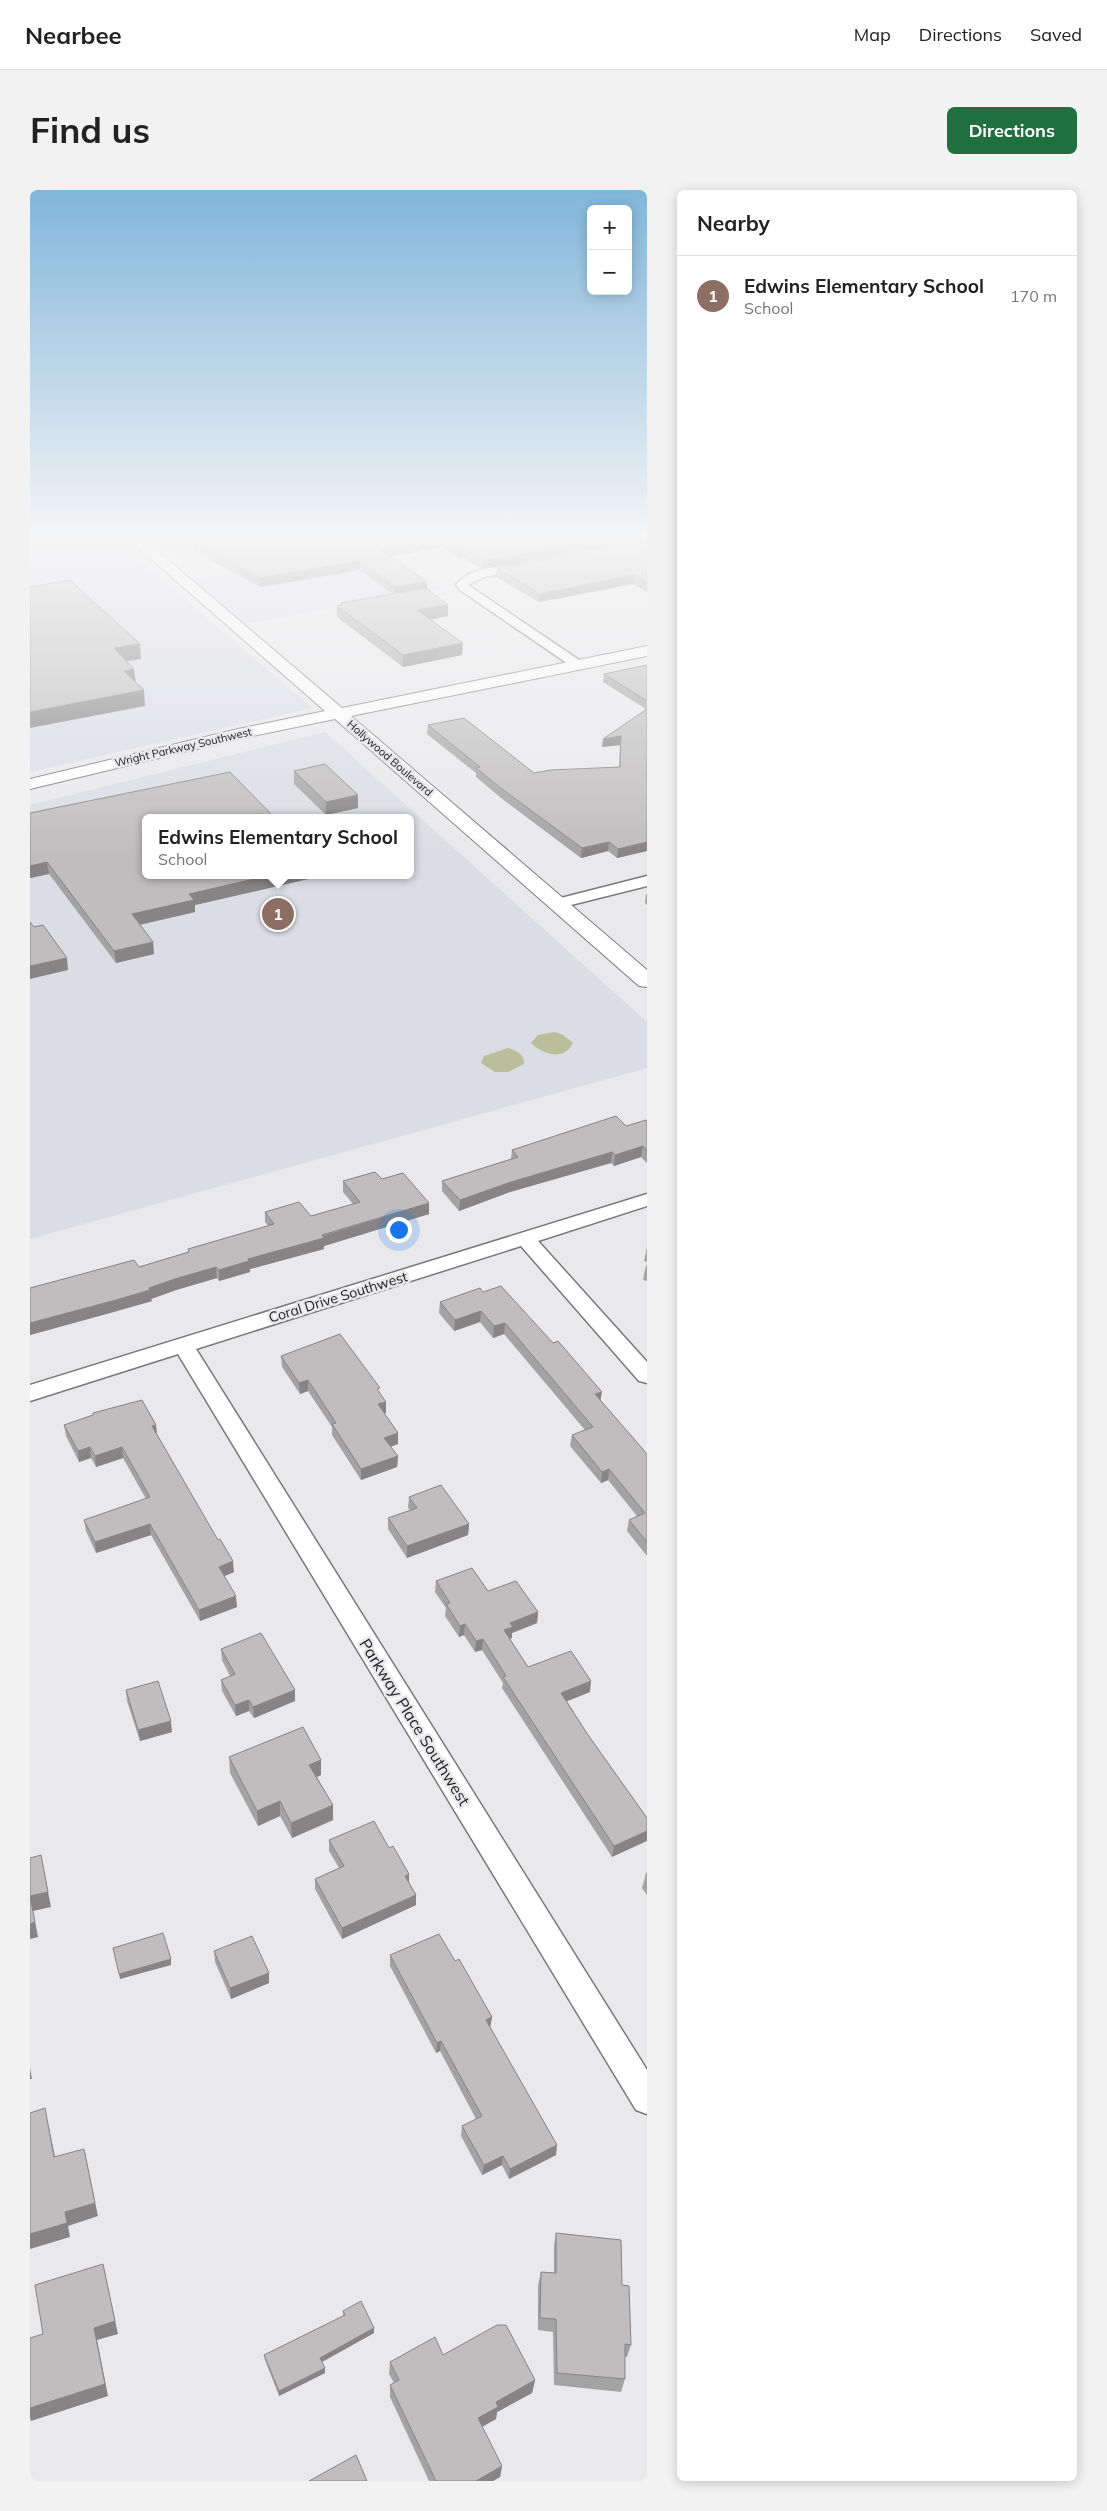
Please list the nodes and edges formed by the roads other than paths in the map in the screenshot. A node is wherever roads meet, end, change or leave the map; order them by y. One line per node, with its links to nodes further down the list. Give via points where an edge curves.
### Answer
1 (256, 643): 5 (street, Hollywood Boulevard)
2 (545, 643): 4 (street)
3 (647, 651): 4 (street, Wright Parkway Southwest)
4 (578, 665): 5 (street, Wright Parkway Southwest)
5 (338, 713): 6 (street, Wright Parkway Southwest, via 205,741); 8 (street, Hollywood Boulevard)
6 (30, 784)
7 (647, 881): 8 (street)
8 (559, 903): 9 (street, Hollywood Boulevard)
9 (647, 982)
10 (647, 1200): 11 (street, Coral Drive Southwest)
11 (525, 1238): 12 (street, Coral Drive Southwest); 13 (street)
12 (183, 1345): 14 (street, Coral Drive Southwest); 15 (street, Parkway Place Southwest)
13 (647, 1376)
14 (30, 1393)
15 (647, 2099)

